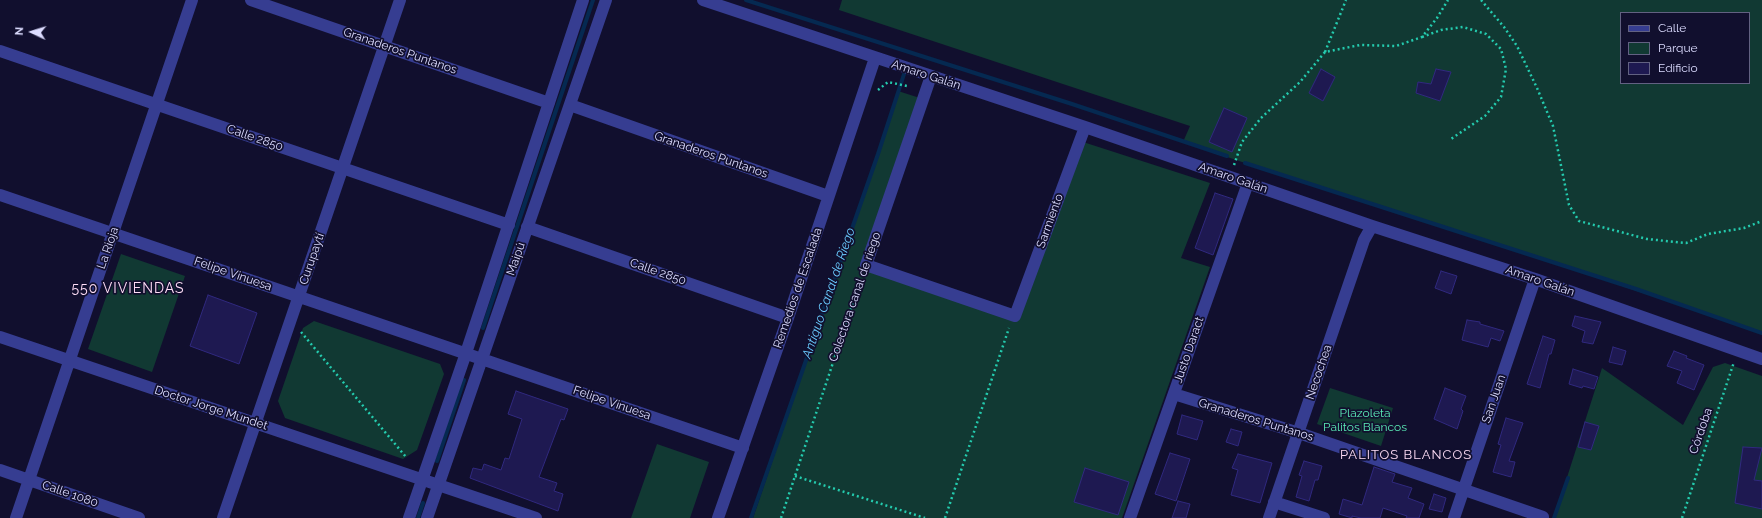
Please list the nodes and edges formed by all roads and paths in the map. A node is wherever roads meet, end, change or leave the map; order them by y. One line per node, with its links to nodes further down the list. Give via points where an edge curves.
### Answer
1 (192, 0): 19 (street, La Rioja)
2 (251, 0): 11 (street, Granaderos Puntanos)
3 (400, 0): 11 (street, Curupaytí)
4 (583, 0): 18 (street, Maipú)
5 (606, 0): 20 (street, Maipú)
6 (703, 0): 14 (street, Amaro Galán)
7 (1346, 0): 13 (path)
8 (1448, 0): 10 (path)
9 (1481, 0): 28 (path, via 1517,46 1537,88 1553,126 1569,205 1579,221 1647,239 1686,243 1708,234 1744,228)
10 (1422, 37): 13 (path, via 1396,46 1360,45); 22 (path, via 1441,30 1463,27 1486,34 1501,49 1506,69 1501,97 1485,116)
11 (384, 46): 18 (street, Granaderos Puntanos); 23 (street, Curupaytí)
12 (0, 52): 19 (street, Calle 2850)
13 (1325, 52): 24 (path, via 1300,82 1261,118 1242,142)
14 (875, 58): 15 (street, Amaro Galán); 27 (street, Remedios de Escalada)
15 (931, 76): 21 (street, Amaro Galán); 33 (street, Colectora canal de riego)
16 (895, 83): 17 (path)
17 (907, 86)
18 (550, 103): 29 (street, Maipú)
19 (156, 104): 23 (street, Calle 2850); 32 (street, La Rioja)
20 (570, 105): 27 (street, Granaderos Puntanos); 31 (street, Maipú)
21 (1085, 126): 24 (street, Amaro Galán); 33 (street, Sarmiento, via 1015,316)
22 (1451, 139)
23 (343, 168): 29 (street, Calle 2850); 35 (street, Curupaytí)
24 (1229, 177): 25 (street, Amaro Galán)
25 (1248, 183): 30 (street, Amaro Galán); 45 (street, Justo Daract)
26 (0, 196): 32 (street, Felipe Vinuesa)
27 (828, 196): 36 (street, Remedios de Escalada)
28 (1762, 221)
29 (509, 225): 41 (street, Maipú)
30 (1372, 226): 34 (street, Amaro Galán); 47 (street, Necochea, via 1364,240)
31 (527, 227): 36 (street, Calle 2850); 43 (street, Maipú)
32 (112, 234): 35 (street, Felipe Vinuesa); 44 (street, La Rioja)
33 (866, 264): 51 (path, Colectora canal de riego)
34 (1535, 279): 40 (street, Amaro Galán); 55 (street, San Juan)
35 (299, 297): 41 (street, Felipe Vinuesa); 46 (street, Curupaytí)
36 (788, 318): 48 (street, Remedios de Escalada)
37 (1009, 328): 67 (path)
38 (301, 332): 49 (path)
39 (0, 337): 44 (street, Doctor Jorge Mundet)
40 (1738, 350): 42 (street, Amaro Galán); 72 (path, Córdoba)
41 (466, 353): 43 (street, Felipe Vinuesa); 53 (street, Maipú)
42 (1762, 358)
43 (482, 359): 48 (street, Felipe Vinuesa); 54 (street, Maipú)
44 (69, 361): 46 (street, Doctor Jorge Mundet); 52 (street, La Rioja)
45 (1174, 394): 47 (street, Granaderos Puntanos); 68 (street, Justo Daract)
46 (255, 422): 53 (street, Doctor Jorge Mundet); 60 (street, Curupaytí)
47 (1298, 433): 55 (street, Granaderos Puntanos); 56 (street, Necochea)
48 (743, 448): 64 (street, Remedios de Escalada)
49 (406, 457)
50 (0, 470): 52 (street, Calle 1080)
51 (795, 476): 65 (path, Colectora canal de riego); 66 (path)
52 (29, 480): 58 (street, La Rioja); 59 (street, Calle 1080)
53 (422, 480): 54 (street, Doctor Jorge Mundet); 61 (street, Maipú)
54 (439, 485): 62 (street, Maipú); 63 (street)
55 (1464, 490): 57 (street, Granaderos Puntanos); 71 (street, San Juan)
56 (1274, 502): 69 (street, Necochea); 70 (street)
57 (1543, 516)
58 (16, 518)
59 (139, 518)
60 (223, 518)
61 (408, 518)
62 (427, 518)
63 (536, 518)
64 (718, 518)
65 (781, 518)
66 (925, 518)
67 (945, 518)
68 (1130, 518)
69 (1268, 518)
70 (1324, 518)
71 (1454, 518)
72 (1682, 518)

